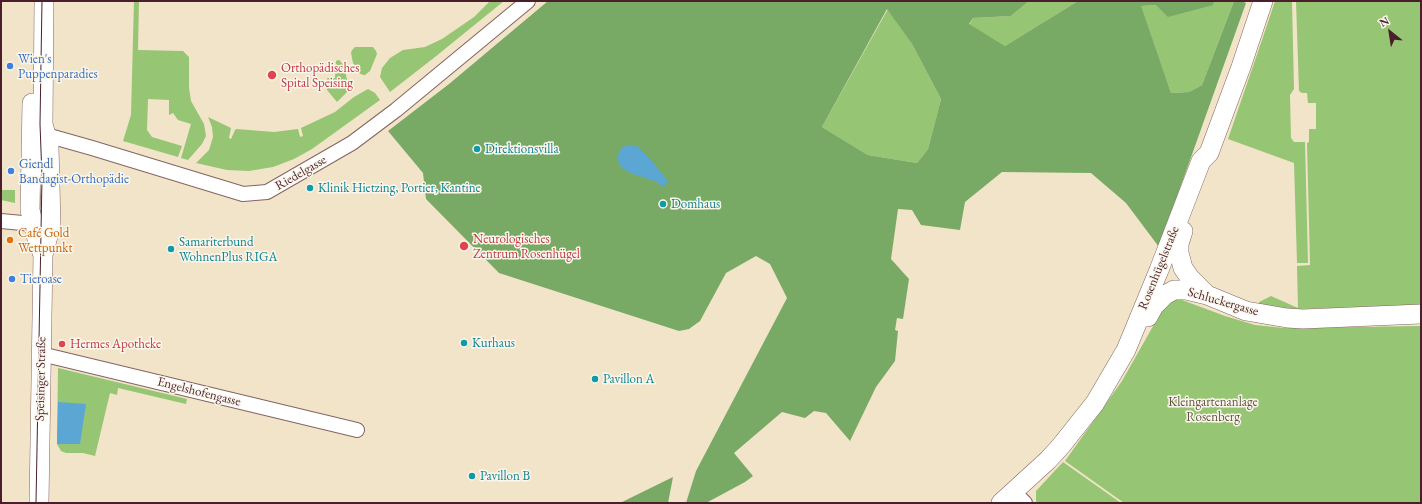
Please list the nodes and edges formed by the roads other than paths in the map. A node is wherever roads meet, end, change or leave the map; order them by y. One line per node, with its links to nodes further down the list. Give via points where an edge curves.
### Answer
1 (44, 1): 4 (main road, Speisinger Straße, via 43,59 31,106)
2 (528, 1): 4 (street, Riedelgasse, via 352,143 267,192 243,194)
3 (1263, 1): 5 (main road, Rosenhügelstraße, via 1242,68)
4 (39, 133): 7 (main road, Speisinger Straße, via 30,210); 8 (main road, Speisinger Straße, via 49,146 51,225)
5 (1210, 153): 9 (main road, via 1179,248 1183,268); 11 (main road, Rosenhügelstraße, via 1201,161)
6 (1, 221): 7 (street)
7 (33, 224): 8 (main road, Speisinger Straße)
8 (43, 255): 12 (main road, Speisinger Straße)
9 (1206, 295): 10 (main road, Schluckergasse, via 1246,311 1287,318); 11 (main road, Schluckergasse, via 1174,290 1164,295)
10 (1421, 314)
11 (1126, 350): 14 (main road, Rosenhügelstraße, via 1095,403)
12 (41, 354): 13 (street, Engelshofengasse); 15 (main road, Speisinger Straße)
13 (357, 430)
14 (1013, 499)
15 (39, 503)

